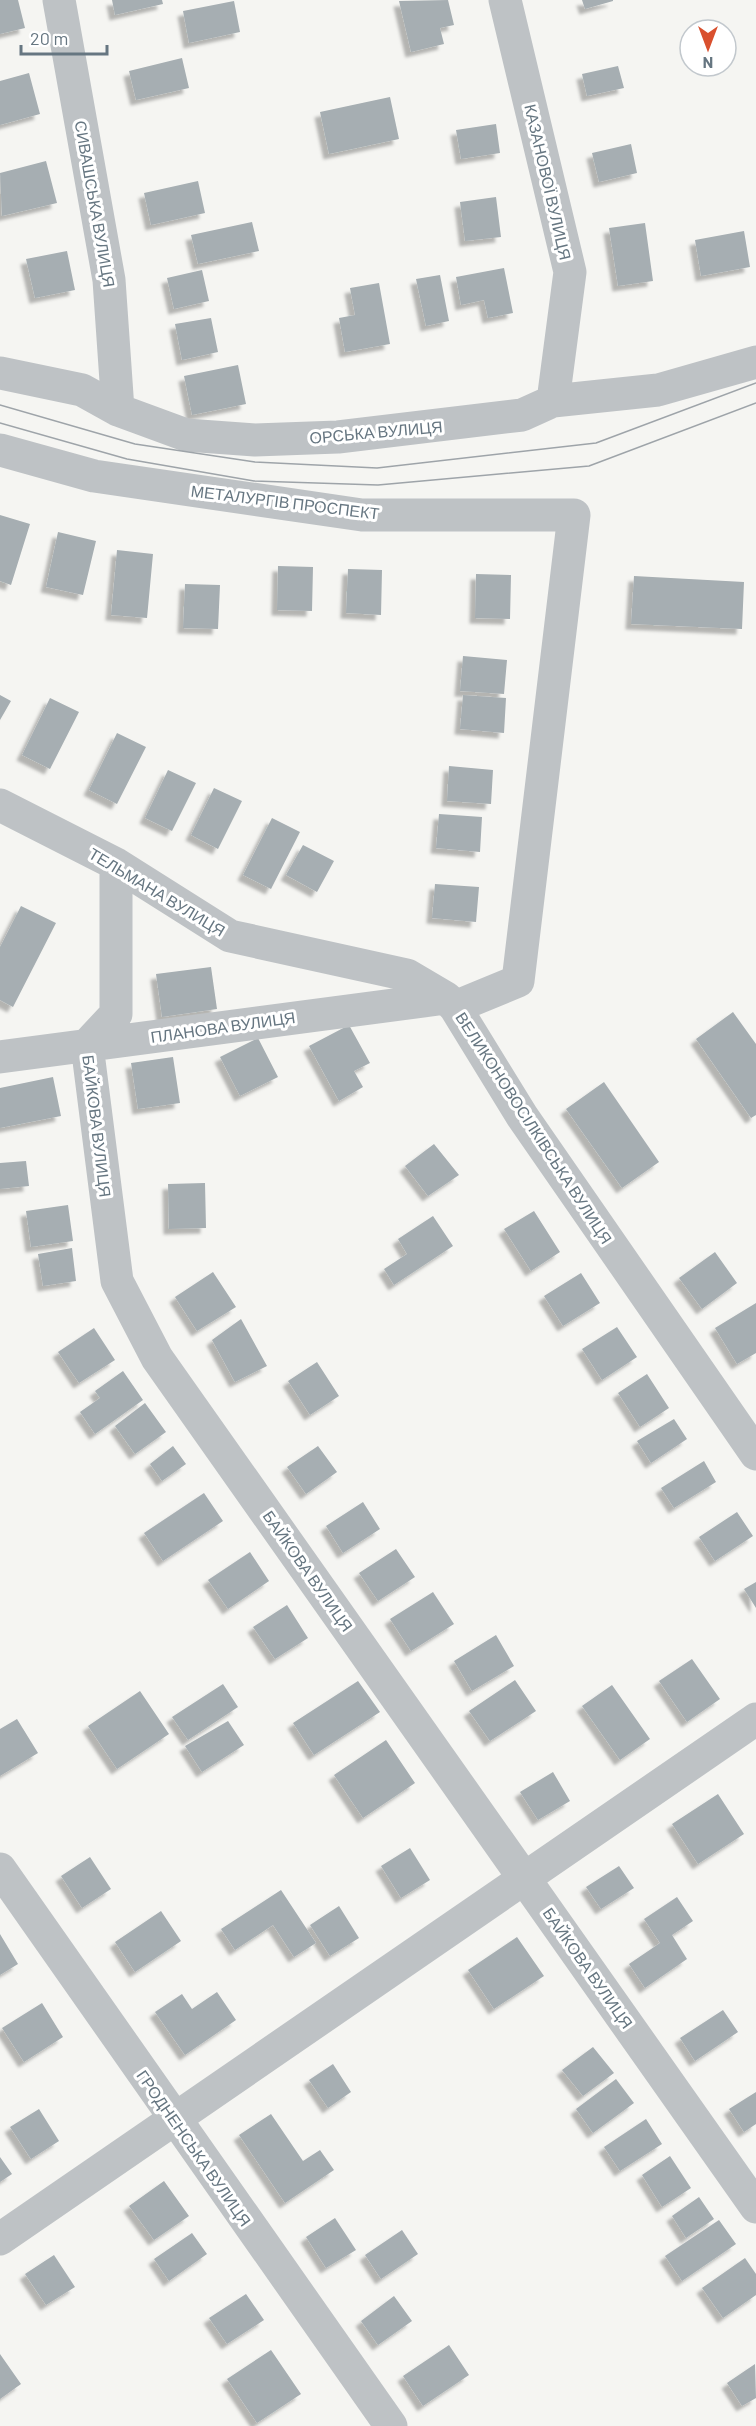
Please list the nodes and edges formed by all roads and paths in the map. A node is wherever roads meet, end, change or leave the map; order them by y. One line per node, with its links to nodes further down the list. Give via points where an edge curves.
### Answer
1 (59, 0): 6 (street, СИВАШСЬКА ВУЛИЦЯ, via 109,280)
2 (505, 0): 5 (street, КАЗАНОВОЇ ВУЛИЦЯ, via 570,272)
3 (756, 362): 5 (street, ОРСЬКА ВУЛИЦЯ, via 658,390)
4 (0, 373): 6 (street, ОРСЬКА ВУЛИЦЯ, via 82,390)
5 (553, 401): 6 (street, ОРСЬКА ВУЛИЦЯ, via 522,415 453,425 338,437 255,440 186,435)
6 (118, 410)
7 (0, 450): 8 (street, МЕТАЛУРГІВ ПРОСПЕКТ, via 94,476 362,515)
8 (574, 515): 11 (street, ВЕЛИКОНОВОСІЛКІВСЬКА ВУЛИЦЯ, via 518,981)
9 (0, 805): 10 (street, ТЕЛЬМАНА ВУЛИЦЯ)
10 (116, 864): 11 (street, ТЕЛЬМАНА ВУЛИЦЯ, via 230,936 406,975); 12 (street, БАЙКОВА ВУЛИЦЯ, via 116,1014)
11 (450, 1002): 12 (street, ПЛАНОВА ВУЛИЦЯ); 14 (street, ВЕЛИКОНОВОСІЛКІВСЬКА ВУЛИЦЯ, via 522,1116)
12 (87, 1045): 13 (street, ПЛАНОВА ВУЛИЦЯ); 17 (street, БАЙКОВА ВУЛИЦЯ, via 117,1281 157,1358)
13 (0, 1057)
14 (756, 1454)
15 (756, 1719): 17 (street)
16 (0, 1869): 18 (street, ГРОДНЕНСЬКА ВУЛИЦЯ)
17 (526, 1879): 18 (street); 19 (street, БАЙКОВА ВУЛИЦЯ)
18 (174, 2119): 20 (street); 21 (street, ГРОДНЕНСЬКА ВУЛИЦЯ)
19 (756, 2207)
20 (0, 2240)
21 (391, 2426)

